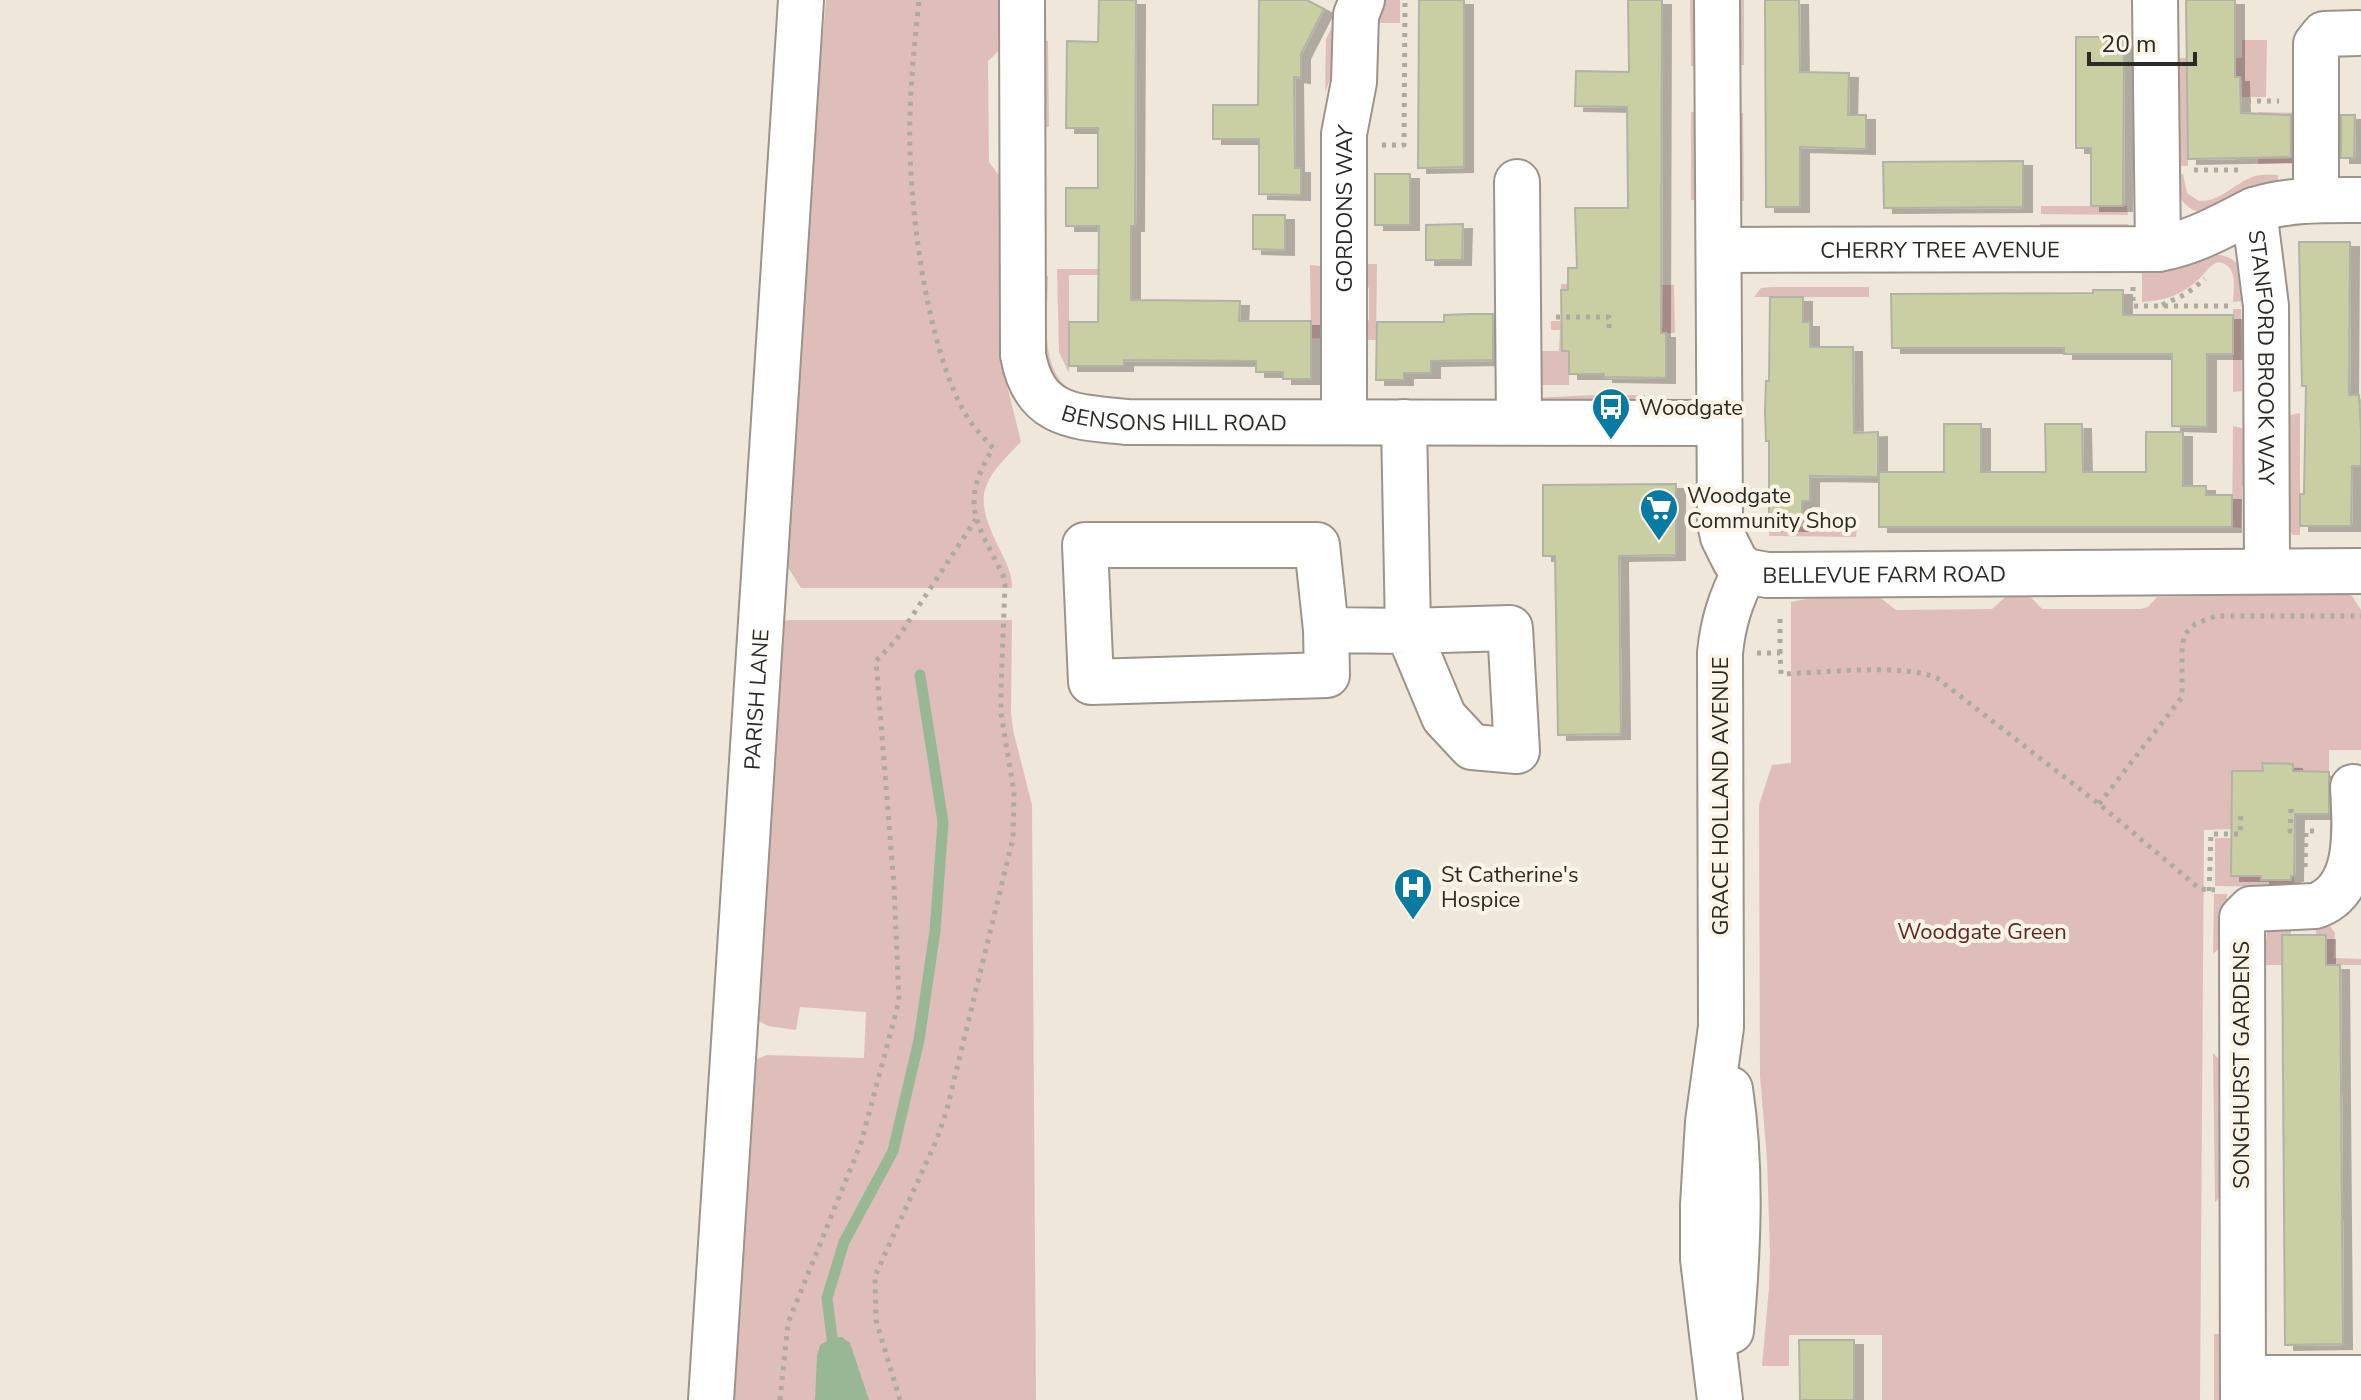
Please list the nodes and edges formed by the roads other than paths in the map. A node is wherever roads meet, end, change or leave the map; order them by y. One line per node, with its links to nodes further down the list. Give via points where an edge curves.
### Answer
1 (801, 0): 24 (street, PARISH LANE)
2 (1022, 0): 13 (street, BENSONS HILL ROAD, via 1023,355 1033,388 1057,411 1096,419)
3 (1362, 0): 13 (street, GORDONS WAY, via 1343,146)
4 (1717, 0): 12 (street, BELLEVUE FARM ROAD)
5 (2155, 0): 11 (street)
6 (2358, 33): 8 (street, via 2324,34 2316,44)
7 (1517, 182): 15 (street)
8 (2316, 200): 9 (street); 10 (street)
9 (2361, 200)
10 (2254, 210): 11 (street, STANFORD BROOK WAY, via 2201,237); 17 (street, STANFORD BROOK WAY, via 2266,306)
11 (2158, 249): 12 (street, CHERRY TREE AVENUE)
12 (1720, 250): 16 (street, BELLEVUE FARM ROAD)
13 (1344, 421): 14 (street, BENSONS HILL ROAD)
14 (1404, 422): 15 (street, BENSONS HILL ROAD); 20 (street, via 1408,631)
15 (1519, 422): 16 (street, BENSONS HILL ROAD)
16 (1718, 423): 18 (street, BELLEVUE FARM ROAD, via 1720,523 1728,549)
17 (2267, 570): 18 (street, BELLEVUE FARM ROAD, via 1767,575); 19 (street, BELLEVUE FARM ROAD)
18 (1745, 571): 25 (street, GRACE HOLLAND AVENUE, via 1730,600 1720,653 1721,1027 1738,1173 1732,1318)
19 (2361, 571)
20 (1326, 630): 20 (street, via 1327,675 1091,682 1085,545 1317,545)
21 (2353, 787): 23 (street, SONGHURST GARDENS, via 2354,864 2338,893 2315,906 2257,908 2242,918)
22 (2361, 1378): 23 (street, SONGHURST GARDENS)
23 (2243, 1389)
24 (711, 1400)
25 (1720, 1400)

